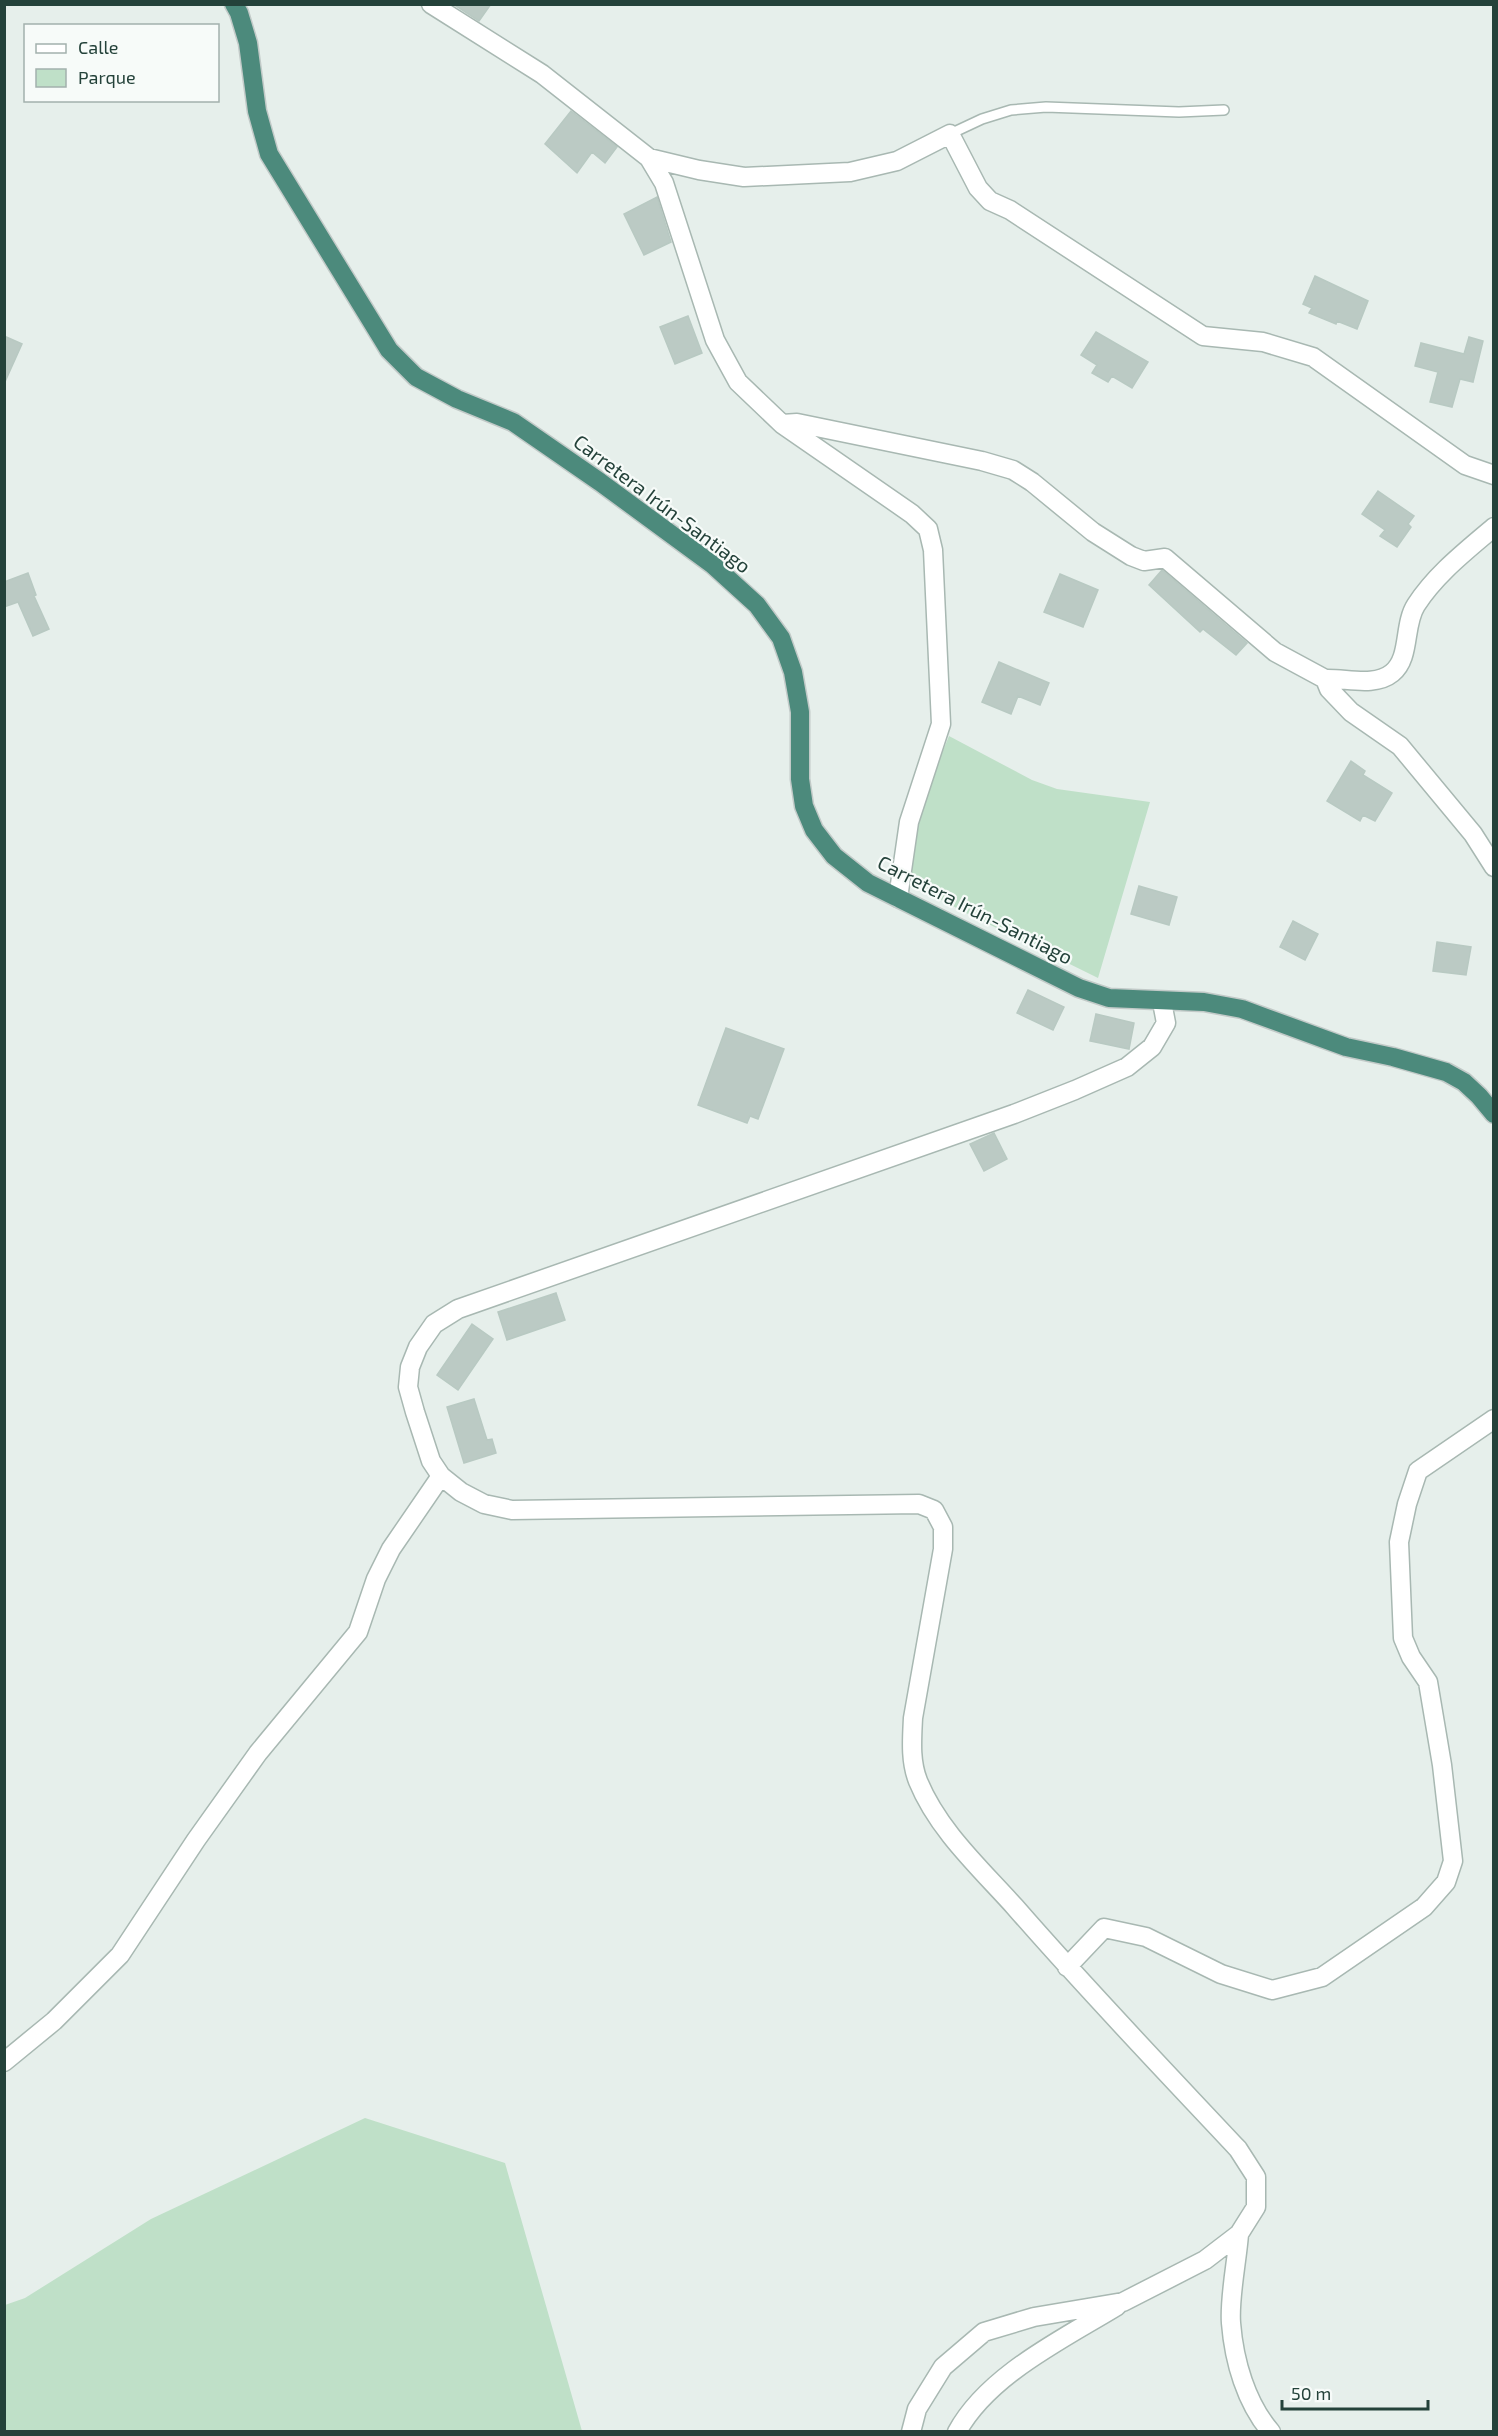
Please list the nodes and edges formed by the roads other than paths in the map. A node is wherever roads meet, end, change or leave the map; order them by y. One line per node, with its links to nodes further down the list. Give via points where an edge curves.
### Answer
1 (234, 4): 11 (highway, Carretera Irún-Santiago, via 248,43 257,111 269,154 389,350 416,377 513,422 581,469 713,565 757,605 781,638 794,672 800,712 800,779 804,806 814,830 834,856 868,883)
2 (433, 5): 5 (street, via 542,74)
3 (1224, 110): 4 (lane, via 1011,110)
4 (950, 134): 5 (street, via 897,161 850,172 744,177); 7 (street, via 978,188 990,201 1010,210 1203,336 1263,342 1313,357 1465,465)
5 (649, 158): 6 (street, via 664,183 725,361 738,382)
6 (782, 424): 9 (street, via 797,423 1013,470 1131,556 1144,561 1165,558 1275,652); 11 (street, via 928,529 933,550 941,724 909,822)
7 (1494, 475)
8 (1494, 527): 9 (street, via 1431,585 1415,607 1401,664 1391,674 1377,681)
9 (1325, 679): 10 (street, via 1329,690 1351,712 1400,746 1473,834)
10 (1494, 867)
11 (898, 898): 12 (highway, Carretera Irún-Santiago, via 1079,988 1108,998)
12 (1162, 1002): 13 (highway, Carretera Irún-Santiago, via 1204,1002 1242,1009 1346,1047 1446,1072 1479,1095); 15 (street, via 1166,1023 1152,1047 1127,1067 1014,1114 458,1309 434,1324 418,1347 408,1387 431,1461)
13 (1494, 1114)
14 (1494, 1419): 16 (street, via 1418,1471 1399,1542 1403,1638 1428,1682 1442,1766 1453,1861 1446,1882 1424,1907 1322,1977 1272,1990 1221,1974 1146,1937 1104,1928)
15 (441, 1476): 16 (street, via 484,1504 512,1510 919,1504 934,1510 943,1527 943,1549 913,1718 911,1746 917,1779 931,1807 954,1838); 17 (street, via 391,1549 358,1632 258,1753 120,1955 54,2021)
16 (1068, 1967): 18 (street, via 1238,2149 1256,2177 1256,2207)
17 (4, 2062)
18 (1239, 2234): 19 (street, via 1205,2260); 22 (street, via 1231,2322 1240,2371 1259,2417)
19 (1123, 2302): 20 (street, via 1034,2317 984,2332 943,2367 917,2409); 21 (street, via 1019,2367 978,2402)
20 (911, 2432)
21 (957, 2432)
22 (1272, 2432)

